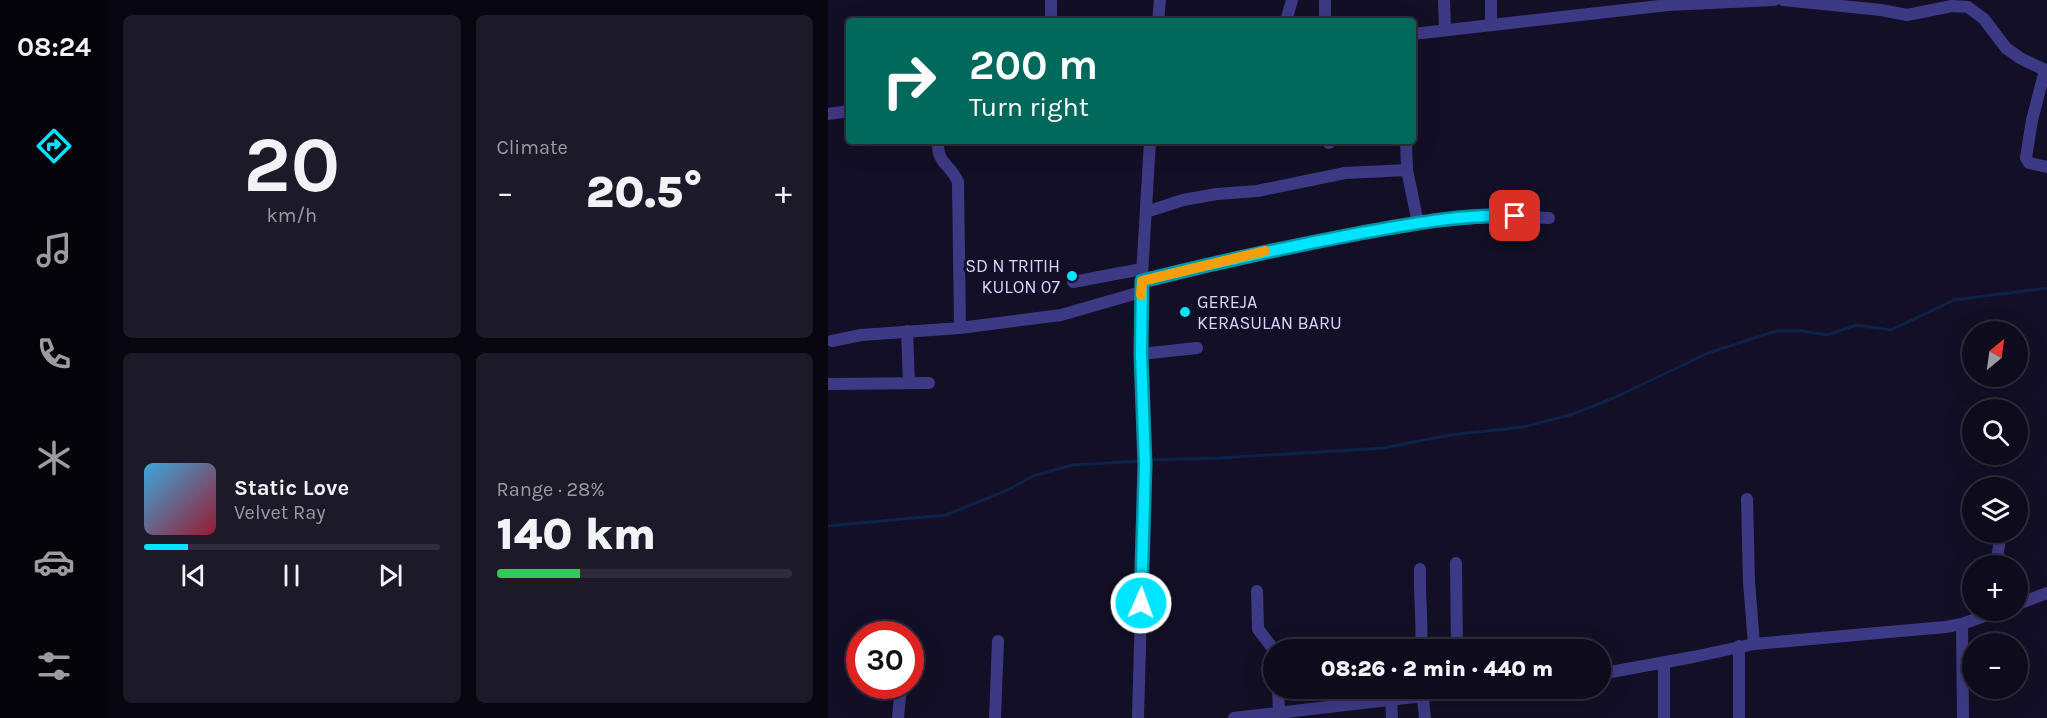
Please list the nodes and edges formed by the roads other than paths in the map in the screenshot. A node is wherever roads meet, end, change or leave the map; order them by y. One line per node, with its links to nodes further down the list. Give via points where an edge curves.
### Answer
1 (1051, 0): 11 (street)
2 (1160, 0): 12 (street)
3 (1292, 0): 13 (street)
4 (1325, 0): 14 (street)
5 (1444, 0): 16 (street)
6 (1491, 0): 15 (street)
7 (1774, 0): 15 (street, via 1668,5)
8 (1783, 0): 10 (street)
9 (1969, 4): 10 (street, via 1907,15); 18 (street, via 2006,48)
10 (1883, 5)
11 (1051, 18)
12 (1158, 18)
13 (1287, 18)
14 (1325, 18)
15 (1491, 24): 16 (street)
16 (1445, 29): 17 (street)
17 (1416, 34)
18 (2046, 70): 24 (street, via 2026,158 2030,163)
19 (846, 111): 20 (street)
20 (828, 114)
21 (938, 144): 31 (street, via 939,156 958,182)
22 (1150, 144): 26 (street)
23 (1406, 144): 25 (street)
24 (2047, 167)
25 (1407, 170): 26 (street, via 1345,172 1257,191 1184,200); 28 (street)
26 (1146, 212): 29 (street)
27 (1549, 218): 28 (street, via 1498,216)
28 (1418, 223): 29 (street, via 1261,252)
29 (1141, 280): 30 (street); 31 (street, via 1061,315); 35 (street)
30 (1073, 282)
31 (960, 328): 32 (street)
32 (907, 331): 33 (street); 36 (street)
33 (832, 341)
34 (1197, 348): 35 (street)
35 (1141, 354): 63 (street, via 1145,459)
36 (909, 383): 37 (street); 38 (street)
37 (929, 383)
38 (828, 384)
39 (1747, 499): 51 (street)
40 (1456, 563): 49 (street)
41 (1420, 569): 48 (street)
42 (1257, 591): 47 (street, via 1258,629)
43 (2047, 592): 44 (street)
44 (2028, 600)
45 (1970, 621): 46 (street)
46 (1962, 624): 51 (street); 69 (street)
47 (1266, 639)
48 (1421, 639)
49 (1457, 639)
50 (998, 641): 62 (street)
51 (1754, 644): 52 (street)
52 (1739, 646): 53 (street); 68 (street)
53 (1664, 663): 54 (street); 67 (street)
54 (1611, 672)
55 (900, 699): 61 (street)
56 (1278, 699): 59 (street)
57 (1391, 699): 60 (street); 65 (street)
58 (1423, 699): 66 (street)
59 (1279, 712): 60 (street); 64 (street)
60 (1317, 713)
61 (898, 718)
62 (995, 718)
63 (1138, 718)
64 (1234, 718)
65 (1392, 718)
66 (1425, 718)
67 (1664, 718)
68 (1739, 718)
69 (1963, 718)

